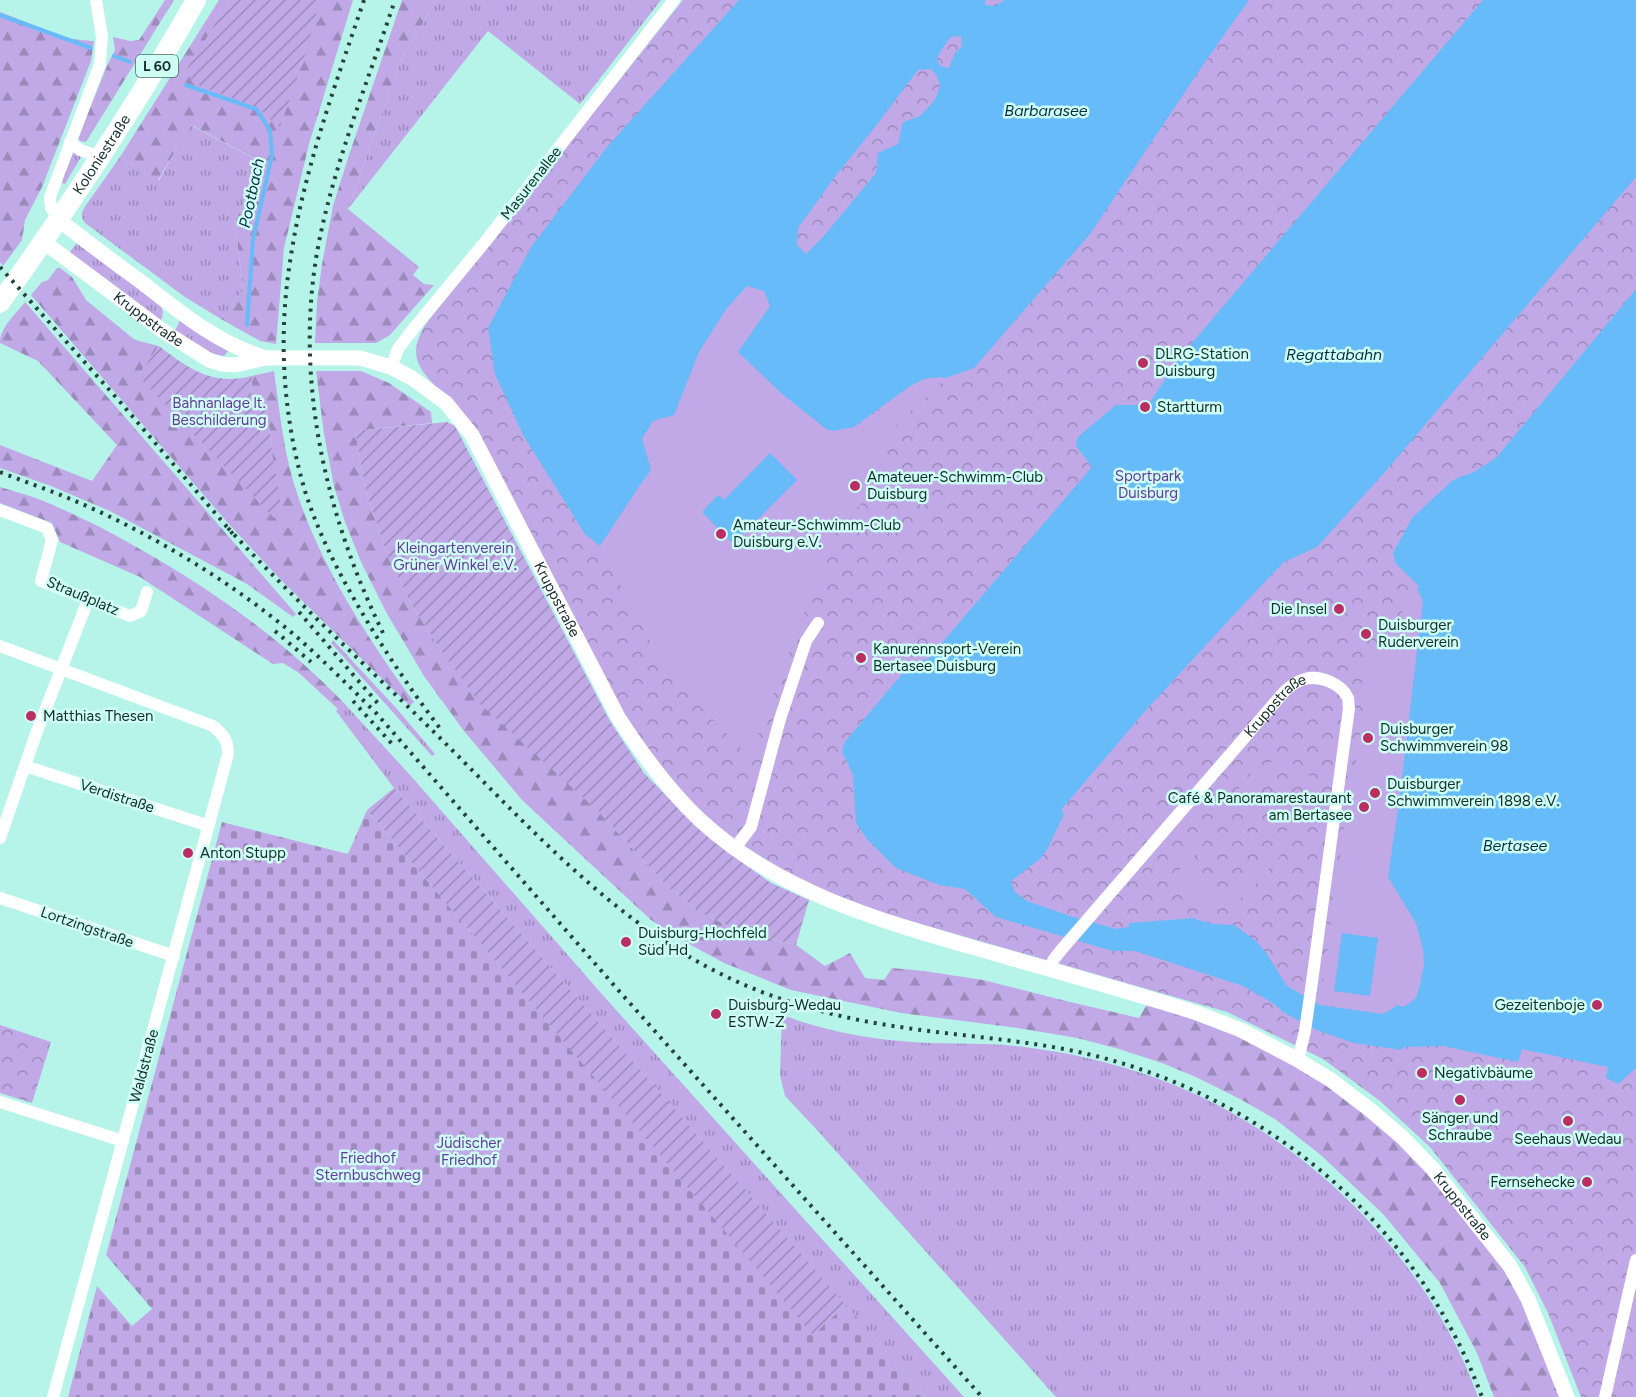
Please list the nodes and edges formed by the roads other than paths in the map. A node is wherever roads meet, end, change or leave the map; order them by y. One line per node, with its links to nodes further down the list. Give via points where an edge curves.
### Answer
1 (96, 0): 4 (street, via 102,37 100,64)
2 (196, 0): 5 (main road, Koloniestraße / L 60)
3 (674, 0): 10 (street, Masurenallee, via 414,328 398,349)
4 (70, 142): 5 (street); 6 (street, via 50,197)
5 (101, 157): 6 (main road, Koloniestraße / L 60)
6 (58, 220): 7 (main road, Koloniestraße / L 60); 9 (street, Kruppstraße, via 210,332 250,354)
7 (44, 242): 8 (main road, Koloniestraße / L 60); 9 (street, Kruppstraße, via 166,333 209,360 235,365)
8 (0, 303)
9 (266, 358): 10 (street, Kruppstraße, via 360,358)
10 (391, 367): 20 (street, Kruppstraße, via 446,403 472,435 618,717 670,788 700,820)
11 (0, 510): 13 (street, Straußplatz, via 47,528 52,540 41,581)
12 (147, 592): 13 (street, Straußplatz, via 141,611 130,616)
13 (88, 600): 16 (street)
14 (818, 623): 20 (street, via 806,641 780,719 751,827)
15 (0, 646): 16 (street)
16 (62, 668): 17 (street); 18 (street, Waldstraße, via 213,726 223,734 228,754)
17 (25, 766): 18 (street, Verdistraße); 19 (street)
18 (209, 826): 22 (street, Waldstraße)
19 (0, 838)
20 (735, 848): 23 (street, Kruppstraße, via 778,876 832,902 886,922)
21 (0, 898): 22 (street, Lortzingstraße)
22 (174, 956): 26 (street, Waldstraße)
23 (1048, 969): 24 (street, Kruppstraße, via 1197,1013 1241,1030); 24 (street, Kruppstraße, via 1284,692 1300,680 1321,678 1341,690 1349,708)
24 (1298, 1060): 29 (street, Kruppstraße, via 1369,1108 1432,1168 1461,1203 1515,1274)
25 (0, 1102): 26 (street)
26 (123, 1141): 28 (street, Waldstraße)
27 (1636, 1260): 30 (street)
28 (53, 1397)
29 (1567, 1397)
30 (1605, 1397)

